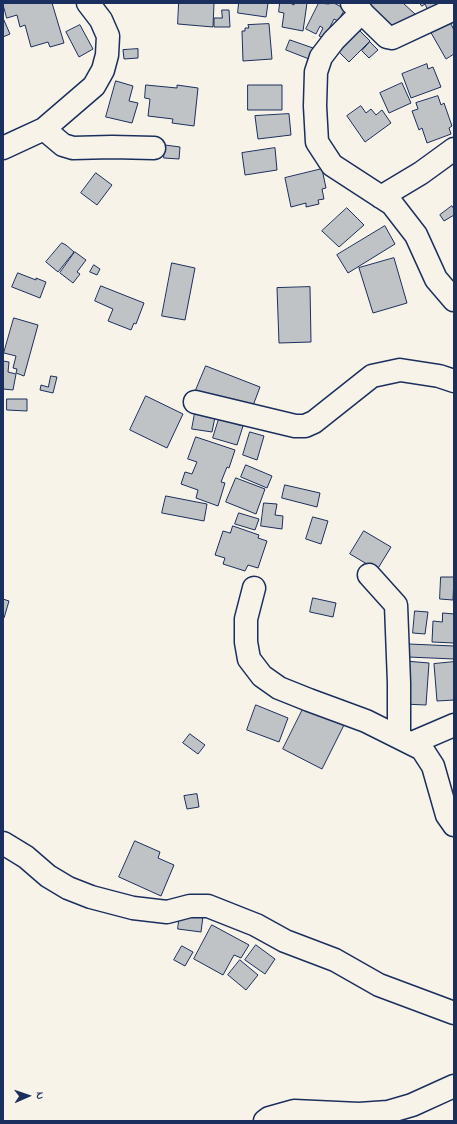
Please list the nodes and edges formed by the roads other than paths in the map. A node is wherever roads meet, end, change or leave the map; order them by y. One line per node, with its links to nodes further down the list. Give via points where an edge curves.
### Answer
1 (88, 3): 4 (street, via 101,20 108,36 107,55 102,70 94,86)
2 (357, 8): 3 (street, via 387,37 392,38); 8 (street, via 321,57 316,72 317,142 332,165)
3 (454, 9)
4 (44, 129): 5 (street); 6 (street, via 63,145 73,148)
5 (3, 148)
6 (154, 148)
7 (454, 150): 8 (street)
8 (381, 197): 9 (street, via 392,204 416,235 436,279)
9 (454, 300)
10 (454, 381): 11 (street, via 400,370 372,376 314,422 305,426 295,426)
11 (195, 402)
12 (370, 575): 15 (street, via 396,606 399,683)
13 (254, 588): 15 (street, via 246,619 246,642 249,658 262,676 280,688 366,721)
14 (454, 725): 15 (street)
15 (405, 740): 16 (street, via 422,749 433,766 447,815)
16 (454, 825)
17 (3, 844): 18 (street, via 26,857 48,876 68,888 133,908 167,912 190,906 208,906 256,925 285,941 335,960 379,985)
18 (454, 1013)
19 (454, 1086): 20 (street, via 412,1105 388,1112 359,1114 294,1111)
20 (265, 1121)

